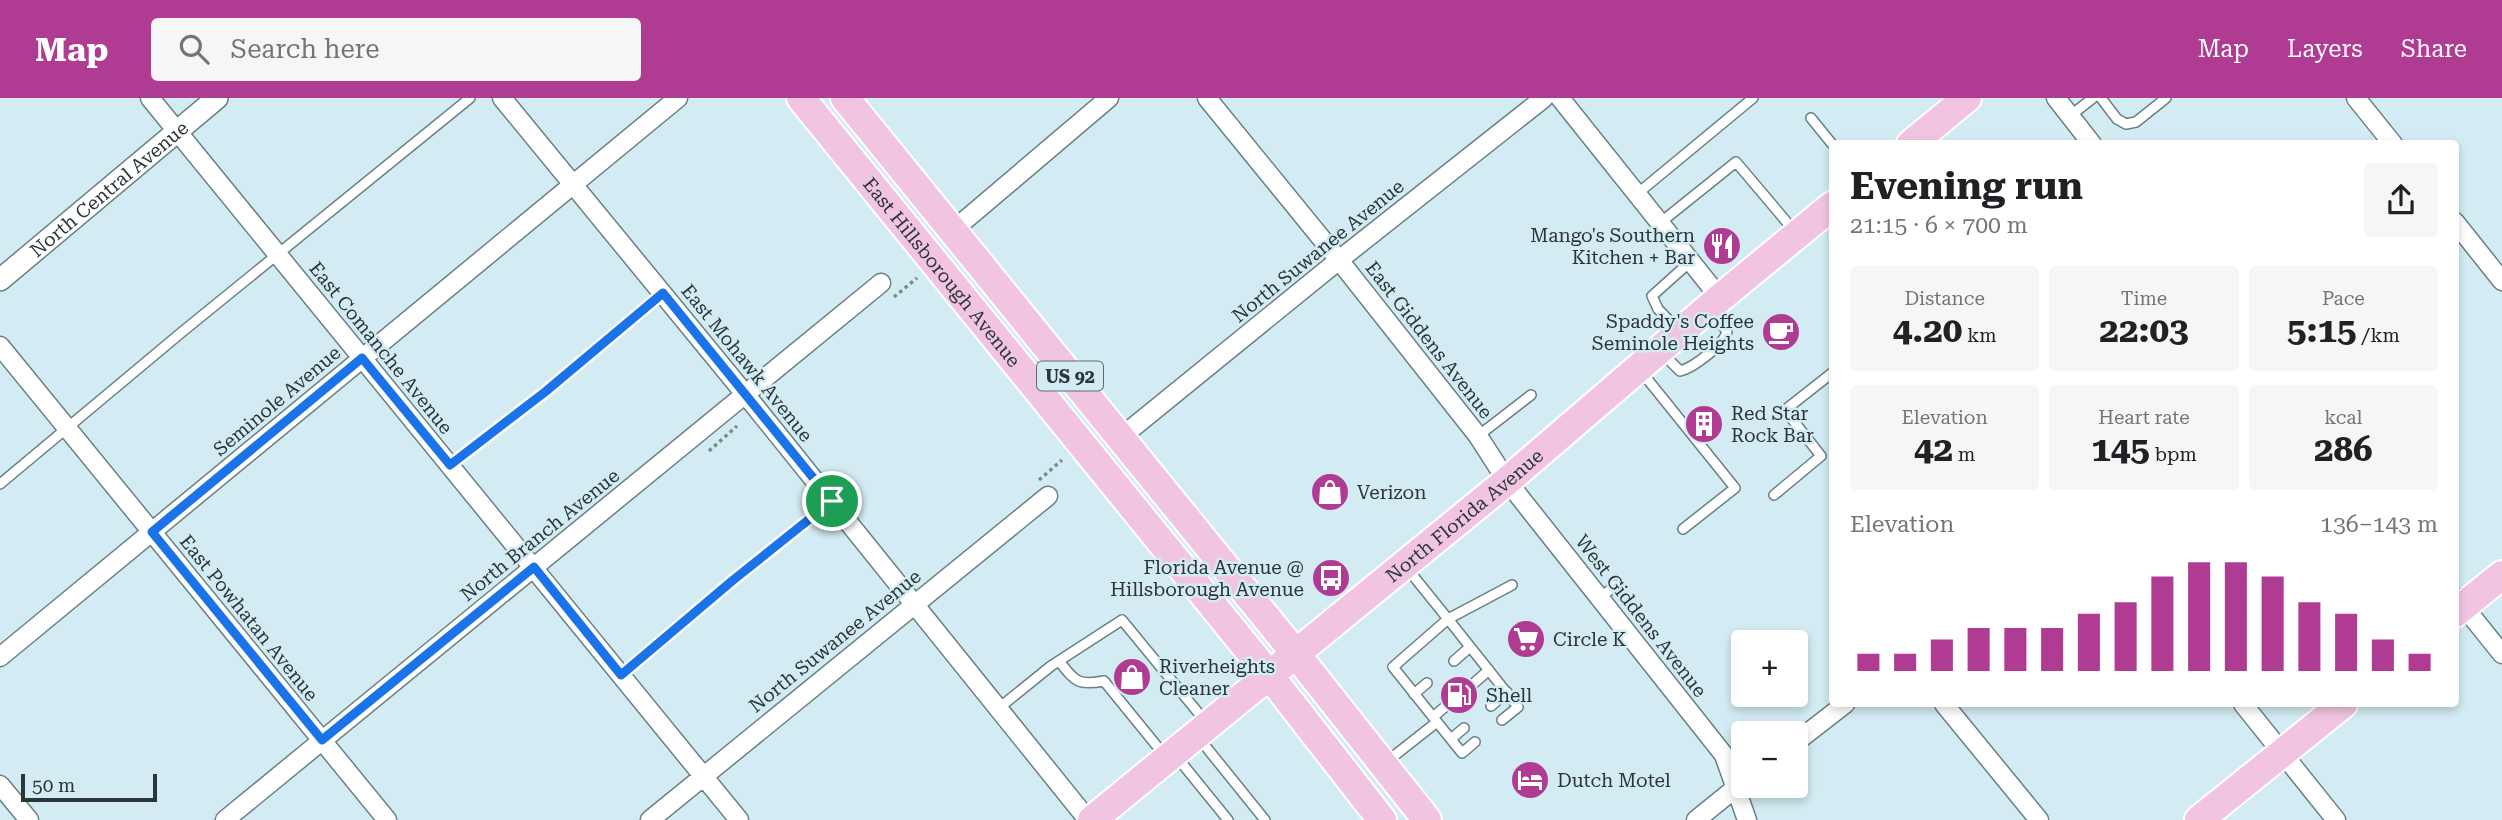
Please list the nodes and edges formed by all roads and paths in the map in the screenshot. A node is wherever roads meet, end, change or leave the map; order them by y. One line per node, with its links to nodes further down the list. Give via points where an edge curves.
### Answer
1 (150, 98): 21 (street, East Comanche Avenue)
2 (218, 98): 21 (street, North Central Avenue)
3 (470, 98): 33 (lane)
4 (502, 98): 26 (street, East Mohawk Avenue)
5 (678, 98): 26 (street, Seminole Avenue)
6 (801, 98): 77 (main road, East Hillsborough Avenue / US 92)
7 (845, 98): 31 (main road, East Hillsborough Avenue / US 92)
8 (1109, 98): 31 (street)
9 (1207, 98): 34 (street, East Giddens Avenue)
10 (1544, 98): 34 (street, North Suwanee Avenue)
11 (1560, 98): 27 (street)
12 (1753, 98): 27 (lane)
13 (1967, 98): 23 (main road)
14 (2056, 98): 19 (street)
15 (2093, 98): 19 (lane)
16 (2101, 98): 17 (lane, via 2126,124 2136,122)
17 (2166, 98)
18 (2356, 98): 25 (street)
19 (2070, 116): 24 (street)
20 (1811, 118): 22 (lane)
21 (178, 131): 33 (street, East Comanche Avenue); 36 (street, North Central Avenue)
22 (1829, 140)
23 (1916, 140)
24 (2089, 140)
25 (2390, 140)
26 (573, 184): 39 (street, East Mohawk Avenue); 43 (street, Seminole Avenue)
27 (1637, 194): 29 (street)
28 (1829, 209): 32 (main road, North Florida Avenue)
29 (1660, 223): 32 (lane, via 1736,162); 35 (street)
30 (2459, 227): 37 (street)
31 (951, 232): 50 (main road, East Hillsborough Avenue / US 92)
32 (1798, 235): 40 (main road, North Florida Avenue)
33 (277, 254): 43 (street, East Comanche Avenue); 48 (lane)
34 (1339, 260): 49 (street, East Giddens Avenue); 50 (street, North Suwanee Avenue)
35 (1691, 261): 40 (street); 41 (lane, via 1652,296)
36 (0, 280)
37 (2502, 281)
38 (881, 283): 46 (street, North Branch Avenue)
39 (663, 293): 46 (street, East Mohawk Avenue); 51 (lane)
40 (1714, 304): 41 (main road, North Florida Avenue); 41 (lane, via 1727,331 1723,342 1680,371)
41 (1670, 342): 44 (main road, North Florida Avenue)
42 (0, 346): 48 (street, East Powhatan Avenue)
43 (362, 358): 51 (street, East Comanche Avenue); 58 (street, Seminole Avenue)
44 (1639, 369): 52 (main road, North Florida Avenue); 57 (lane, via 1735,488)
45 (1829, 375): 54 (lane, via 1785,410 1821,456)
46 (745, 394): 56 (street, East Mohawk Avenue); 60 (street, North Branch Avenue)
47 (1531, 395): 49 (lane)
48 (67, 428): 53 (lane); 58 (street, East Powhatan Avenue)
49 (1478, 436): 52 (street, East Giddens Avenue)
50 (1120, 438): 70 (main road, East Hillsborough Avenue / US 92)
51 (450, 465): 60 (street, East Comanche Avenue)
52 (1507, 481): 59 (main road, North Florida Avenue); 64 (street, West Giddens Avenue)
53 (0, 484)
54 (1774, 495)
55 (1048, 496): 65 (street, North Suwanee Avenue)
56 (832, 501): 65 (street, East Mohawk Avenue); 76 (lane)
57 (1683, 529)
58 (152, 532): 72 (street, Seminole Avenue); 95 (street, East Powhatan Avenue)
59 (1404, 565): 68 (lane); 70 (main road, North Florida Avenue)
60 (534, 567): 76 (street, East Comanche Avenue); 95 (street, North Branch Avenue)
61 (2502, 575): 66 (main road)
62 (1512, 585): 68 (lane)
63 (1616, 585): 64 (lane)
64 (1600, 598): 100 (street, West Giddens Avenue)
65 (915, 603): 88 (street, East Mohawk Avenue); 101 (street, North Suwanee Avenue)
66 (2459, 604)
67 (2459, 606): 71 (street)
68 (1448, 619): 69 (lane); 81 (lane, via 1393,667)
69 (1470, 647): 74 (lane); 75 (lane)
70 (1295, 653): 77 (main road, North Florida Avenue); 99 (main road, US 92)
71 (2502, 654)
72 (0, 657)
73 (1059, 661): 88 (lane); 92 (lane, via 1122,620); 98 (lane, via 1074,680 1104,681)
74 (1454, 661)
75 (1489, 670): 79 (lane); 80 (lane)
76 (621, 675): 101 (street, East Comanche Avenue)
77 (1269, 675): 92 (main road, North Florida Avenue); 113 (main road, US 92)
78 (1427, 683): 81 (lane)
79 (1473, 684)
80 (1507, 692): 83 (lane); 90 (lane, via 1518,707)
81 (1414, 694): 89 (lane)
82 (1446, 706): 89 (lane)
83 (1491, 706)
84 (1841, 707): 93 (street)
85 (1946, 707): 117 (street)
86 (2245, 707): 97 (street)
87 (2339, 707): 97 (main road)
88 (999, 708): 110 (street, East Mohawk Avenue)
89 (1435, 719): 94 (lane); 99 (lane)
90 (1502, 720)
91 (1464, 728): 94 (lane)
92 (1203, 730): 98 (main road, North Florida Avenue); 112 (lane)
93 (1808, 733)
94 (1451, 739): 96 (lane, via 1462,753)
95 (322, 740): 106 (street, North Branch Avenue); 107 (street, East Powhatan Avenue)
96 (1475, 743)
97 (2282, 753): 118 (main road); 119 (street)
98 (1171, 757): 110 (main road, North Florida Avenue); 111 (lane)
99 (1383, 765): 114 (main road, US 92)
100 (1731, 769)
101 (703, 776): 108 (street, North Suwanee Avenue); 109 (street, East Comanche Avenue)
102 (0, 785): 105 (street)
103 (1731, 792): 115 (street)
104 (1742, 798): 116 (street, West Giddens Avenue)
105 (29, 820)
106 (226, 820)
107 (387, 820)
108 (650, 820)
109 (739, 820)
110 (1090, 820)
111 (1228, 820)
112 (1265, 820)
113 (1382, 820)
114 (1427, 820)
115 (1696, 820)
116 (1747, 820)
117 (2039, 820)
118 (2199, 820)
119 (2336, 820)

